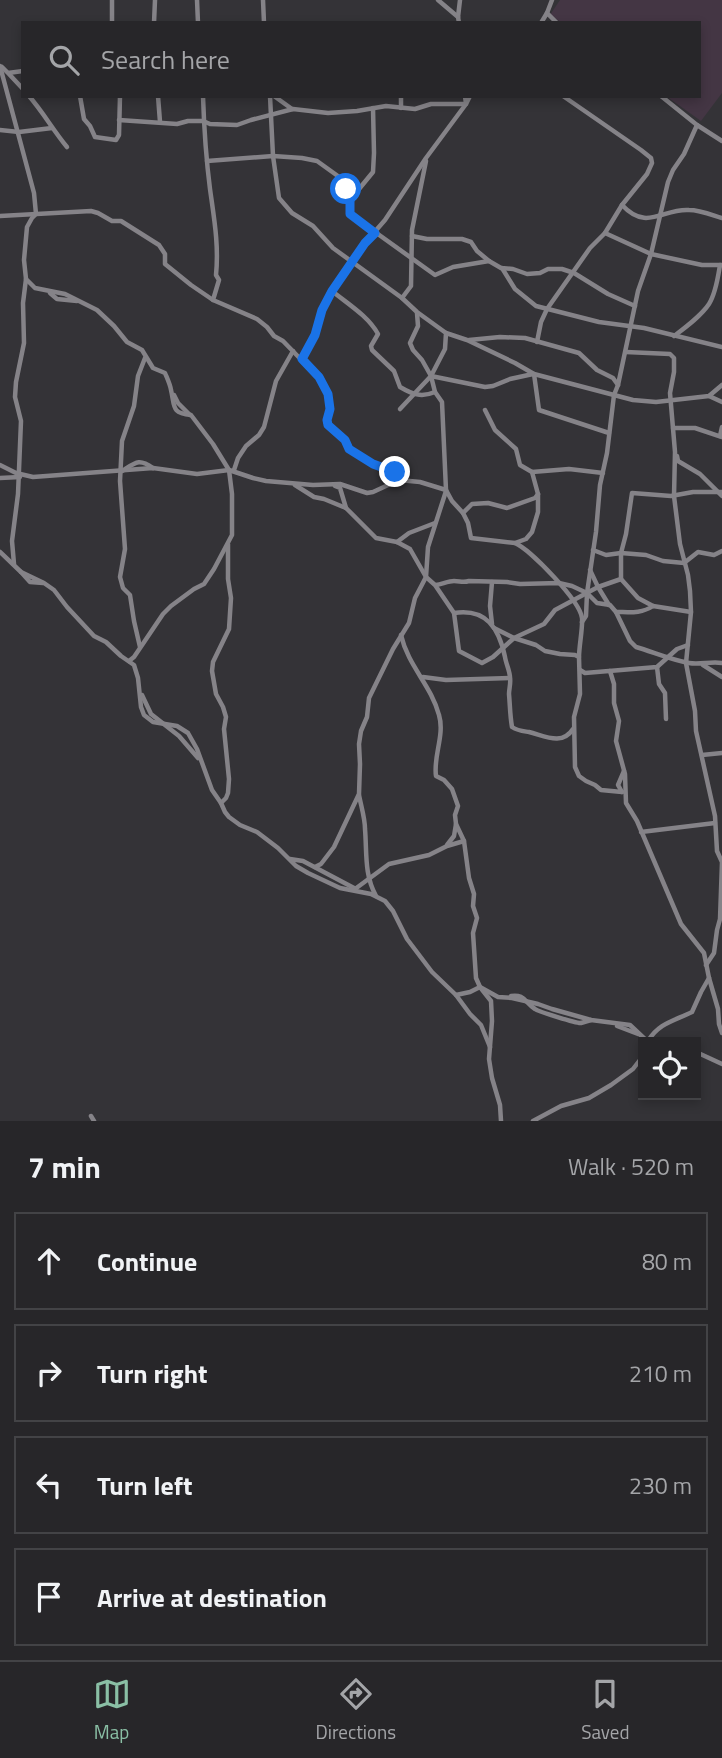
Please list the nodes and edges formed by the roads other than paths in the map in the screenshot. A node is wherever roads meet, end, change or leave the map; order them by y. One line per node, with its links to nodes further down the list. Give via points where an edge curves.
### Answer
1 (112, 0): 10 (street)
2 (155, 0): 11 (street)
3 (197, 0): 12 (street)
4 (263, 0): 13 (street)
5 (438, 0): 9 (street)
6 (460, 0): 9 (street)
7 (552, 0): 8 (street)
8 (547, 13): 14 (street); 15 (street)
9 (459, 20)
10 (113, 21)
11 (154, 21)
12 (198, 21)
13 (264, 21)
14 (542, 21)
15 (555, 21)
16 (0, 65): 18 (street); 42 (street)
17 (21, 71): 18 (street)
18 (8, 73): 19 (street)
19 (21, 87)
20 (31, 98): 40 (street)
21 (80, 98): 36 (street, via 95,137 116,140)
22 (120, 98): 36 (street)
23 (158, 98): 38 (street)
24 (202, 98): 37 (street)
25 (272, 98): 35 (street)
26 (275, 98): 34 (street)
27 (401, 98): 33 (street)
28 (468, 98): 31 (street)
29 (566, 98): 49 (street, via 651,158 647,174)
30 (663, 98): 39 (street)
31 (466, 104): 33 (street); 46 (street)
32 (373, 108): 33 (street); 34 (street, via 328,113); 48 (street, via 373,172)
33 (401, 108)
34 (293, 109): 35 (street)
35 (272, 114): 37 (street, via 237,125); 45 (street)
36 (119, 120): 38 (street)
37 (203, 121): 38 (street); 47 (street)
38 (160, 122)
39 (697, 125): 43 (street); 52 (street, via 668,182)
40 (52, 128): 42 (street); 44 (street)
41 (0, 130): 42 (street)
42 (19, 132): 50 (street)
43 (722, 141)
44 (66, 146)
45 (273, 156): 47 (street); 48 (street, via 317,162 342,179); 60 (street, via 279,198)
46 (426, 158): 54 (street); 56 (street)
47 (207, 161): 69 (street, via 218,240 219,280)
48 (350, 200): 54 (street, via 350,214)
49 (622, 205): 52 (street, via 630,213); 55 (street)
50 (36, 214): 51 (street); 64 (street, via 27,227); 69 (street, via 90,211 121,221 159,245 165,264)
51 (0, 216)
52 (659, 217): 53 (street, via 689,210); 57 (street)
53 (722, 218)
54 (375, 233): 58 (street); 60 (street)
55 (605, 233): 57 (street); 63 (street)
56 (412, 236): 58 (street); 59 (street, via 462,239)
57 (651, 254): 61 (street, via 702,265); 70 (street)
58 (412, 260): 59 (street, via 435,275); 68 (street, via 411,286)
59 (489, 261): 62 (street)
60 (353, 262): 66 (street); 68 (street)
61 (722, 264): 65 (street)
62 (501, 268): 63 (street, via 527,274 562,268); 71 (street, via 517,291)
63 (574, 273): 70 (street); 71 (street)
64 (26, 279): 81 (street, via 35,288 65,294 97,310); 105 (street, via 24,343 15,397 20,421)
65 (716, 286): 67 (street); 75 (street, via 709,304)
66 (332, 291): 82 (street); 88 (street, via 376,330 372,350 394,371 400,387)
67 (722, 295)
68 (402, 298): 72 (street)
69 (213, 300): 79 (street, via 257,319)
70 (635, 306): 73 (street)
71 (547, 309): 73 (street); 77 (street)
72 (417, 312): 74 (street); 84 (street, via 418,326 410,343)
73 (632, 327): 75 (street); 80 (street)
74 (446, 333): 76 (street); 84 (street, via 445,349)
75 (674, 336): 78 (street)
76 (467, 340): 77 (street, via 500,337); 83 (street)
77 (537, 342): 85 (street, via 579,353)
78 (722, 347)
79 (293, 351): 82 (street); 101 (street, via 276,381 264,427)
80 (626, 352): 85 (street); 91 (street, via 674,358)
81 (145, 357): 101 (street, via 153,368 165,373 174,408 191,415); 102 (street, via 122,441)
82 (302, 359): 107 (street, via 328,394 328,425 349,449 395,472)
83 (534, 374): 84 (street, via 485,387); 89 (street); 97 (street, via 539,410)
84 (430, 376): 87 (street); 88 (street)
85 (618, 385): 89 (street)
86 (722, 386): 90 (street)
87 (435, 393): 88 (street); 110 (street, via 442,402)
88 (414, 395): 93 (street)
89 (614, 395): 91 (street); 97 (street)
90 (709, 396): 91 (street); 92 (street)
91 (671, 400): 96 (street)
92 (722, 402)
93 (400, 409)
94 (485, 410): 103 (street, via 495,430 516,449 520,465)
95 (722, 427): 98 (street)
96 (673, 428): 98 (street, via 695,428); 99 (street)
97 (609, 433): 104 (street)
98 (721, 436)
99 (675, 452): 112 (street, via 678,461); 113 (street)
100 (0, 465): 105 (street)
101 (231, 470): 102 (street, via 197,474 153,468); 108 (street); 117 (street, via 233,528)
102 (121, 471): 105 (street); 145 (street, via 125,549 120,577 130,595)
103 (532, 472): 104 (street); 111 (street)
104 (603, 472): 120 (street)
105 (18, 476): 106 (street); 125 (street)
106 (0, 478)
107 (399, 480): 109 (street, via 367,493); 110 (street)
108 (291, 483): 109 (street); 114 (street, via 314,498)
109 (333, 485): 114 (street, via 340,488)
110 (446, 490): 115 (street); 116 (street)
111 (538, 494): 115 (street, via 507,508 472,504); 119 (street, via 532,531)
112 (720, 494): 113 (street)
113 (674, 496): 123 (street, via 632,492); 124 (street)
114 (346, 508): 118 (street, via 376,538)
115 (463, 513): 119 (street, via 471,538)
116 (435, 523): 118 (street); 127 (street)
117 (228, 542): 145 (street, via 204,584 170,606); 168 (street, via 229,629 212,671 226,717 228,793)
118 (397, 542): 127 (street, via 410,549)
119 (515, 543): 130 (street)
120 (593, 550): 123 (street, via 606,555); 126 (street)
121 (722, 551): 124 (street, via 714,555 698,552)
122 (0, 552): 125 (street)
123 (621, 553): 124 (street); 128 (street)
124 (684, 563): 138 (street)
125 (14, 565): 149 (street, via 54,590 94,636)
126 (590, 570): 132 (street); 133 (street)
127 (426, 577): 131 (street); 142 (street)
128 (621, 579): 132 (street); 136 (street, via 638,598)
129 (492, 582): 130 (street); 131 (street, via 452,580); 141 (street)
130 (559, 583): 133 (street); 134 (street)
131 (435, 585): 139 (street)
132 (598, 587): 133 (street); 135 (street)
133 (587, 593): 134 (street); 135 (street, via 597,603); 140 (street)
134 (573, 601): 140 (street); 143 (street, via 555,610 544,624)
135 (610, 606): 137 (street)
136 (653, 606): 137 (street, via 636,613); 138 (street)
137 (616, 612): 148 (street, via 636,647)
138 (691, 612): 144 (street)
139 (454, 613): 141 (street, via 475,613); 146 (street, via 459,651 482,663)
140 (582, 622): 147 (street)
141 (493, 626): 143 (street); 146 (street)
142 (401, 635): 156 (street, via 410,662); 167 (street, via 369,698 359,744)
143 (514, 638): 146 (street); 147 (street, via 545,651)
144 (688, 645): 148 (street); 150 (street)
145 (140, 646): 149 (street)
146 (503, 648): 158 (street)
147 (579, 657): 154 (street)
148 (667, 657): 150 (street); 153 (street)
149 (129, 661): 160 (street, via 138,678 144,715)
150 (686, 663): 152 (street); 163 (street)
151 (722, 663): 152 (street)
152 (702, 665): 157 (street)
153 (657, 667): 155 (street); 159 (street)
154 (579, 669): 155 (street, via 585,673); 161 (street)
155 (610, 671): 165 (street, via 619,721 616,741)
156 (422, 677): 158 (street); 171 (street, via 441,718 436,776 452,789 458,806)
157 (722, 677)
158 (510, 678): 161 (street, via 510,715 515,730 559,739)
159 (666, 719)
160 (167, 725): 164 (street); 164 (street, via 188,733)
161 (575, 727): 166 (street, via 579,776 601,790)
162 (722, 753): 163 (street)
163 (702, 755): 170 (street)
164 (202, 764): 168 (street)
165 (624, 771): 166 (street, via 618,785); 169 (street)
166 (622, 792): 169 (street)
167 (359, 794): 176 (street, via 334,847); 177 (street)
168 (221, 803): 175 (street, via 233,821 257,832)
169 (626, 803): 172 (street)
170 (715, 823): 172 (street); 180 (street, via 722,862 720,919 714,953)
171 (456, 824): 173 (street); 174 (street)
172 (641, 832): 180 (street, via 681,924 704,953)
173 (464, 841): 174 (street); 182 (street, via 477,918 473,946)
174 (447, 846): 177 (street, via 389,864)
175 (290, 859): 176 (street); 178 (street, via 332,885)
176 (315, 867): 178 (street)
177 (369, 880): 178 (street); 179 (street)
178 (357, 890): 179 (street)
179 (377, 897): 183 (street, via 393,911 403,934 432,972)
180 (706, 965): 181 (street)
181 (709, 978): 186 (street); 188 (street, via 692,1012 661,1026)
182 (480, 987): 183 (street); 184 (street); 185 (street, via 491,1001)
183 (456, 995): 189 (street, via 481,1025)
184 (505, 998): 185 (street); 187 (street, via 630,1025)
185 (491, 1011): 189 (street)
186 (722, 1033)
187 (643, 1037)
188 (652, 1037)
189 (489, 1046): 193 (street)
190 (701, 1054): 192 (street)
191 (638, 1062): 194 (street, via 611,1086)
192 (722, 1064)
193 (501, 1121)
194 (534, 1121)

